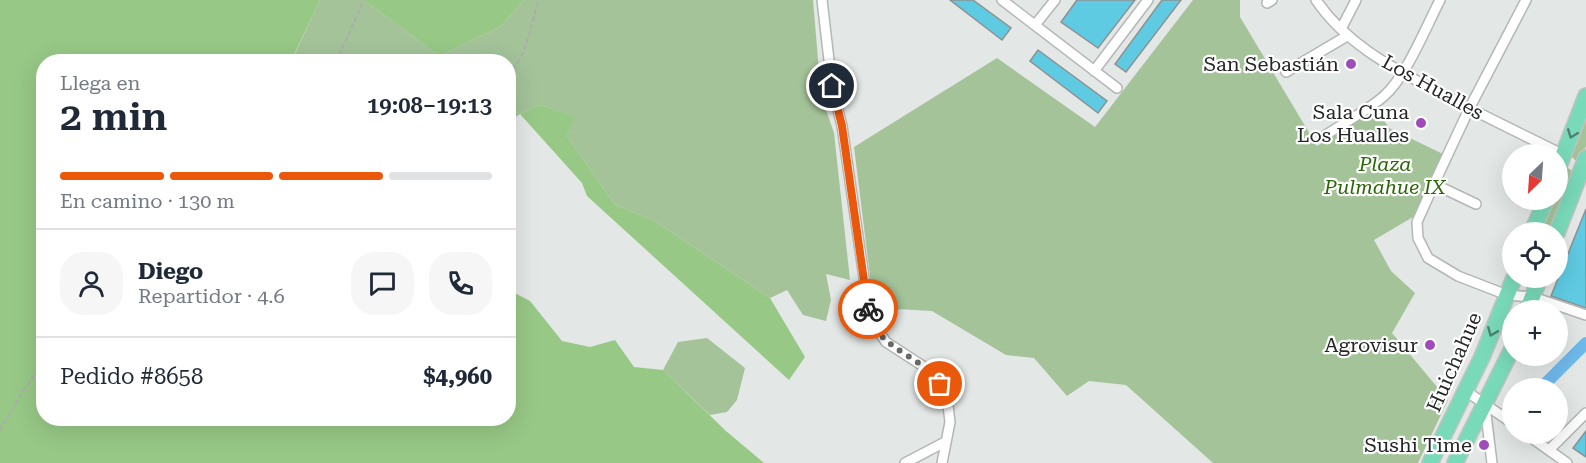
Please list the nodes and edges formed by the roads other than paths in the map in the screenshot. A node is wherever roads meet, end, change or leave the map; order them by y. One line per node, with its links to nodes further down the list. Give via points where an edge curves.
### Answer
1 (822, 0): 36 (street, via 870,319 886,342 929,370 940,384 950,422)
2 (1002, 0): 9 (street)
3 (1055, 0): 9 (street)
4 (1148, 0): 11 (street)
5 (1316, 0): 10 (street, Los Hualles)
6 (1356, 0): 10 (street)
7 (1440, 0): 13 (street)
8 (1526, 0): 16 (street)
9 (1035, 25): 11 (street)
10 (1344, 33): 12 (street); 13 (street, Los Hualles)
11 (1094, 71): 14 (street)
12 (1286, 72)
13 (1402, 72): 16 (street, Los Hualles); 17 (street, via 1384,96)
14 (1117, 88)
15 (1586, 96): 19 (main road, one-way to 19)
16 (1468, 109): 18 (street, Los Hualles); 23 (street)
17 (1326, 135)
18 (1540, 144)
19 (1567, 144)
20 (1568, 158): 22 (main road)
21 (1586, 158): 22 (main road)
22 (1583, 176): 25 (main road)
23 (1434, 184): 24 (street); 27 (street, via 1417,222 1424,252 1458,276)
24 (1476, 204)
25 (1562, 222)
26 (1510, 288): 27 (main road, Huichahue)
27 (1507, 295): 28 (street); 32 (main road, Huichahue, one-way to 32)
28 (1520, 300)
29 (1568, 311): 30 (street)
30 (1586, 315)
31 (1504, 366): 33 (main road)
32 (1466, 391): 33 (street); 41 (main road, Huichahue)
33 (1485, 404): 35 (street); 42 (main road); 43 (street)
34 (1586, 413): 38 (street)
35 (1502, 416)
36 (945, 442): 39 (street); 40 (street)
37 (1541, 444): 38 (street)
38 (1549, 450): 44 (street)
39 (905, 463)
40 (942, 463)
41 (1430, 463)
42 (1455, 463)
43 (1492, 463)
44 (1567, 463)

